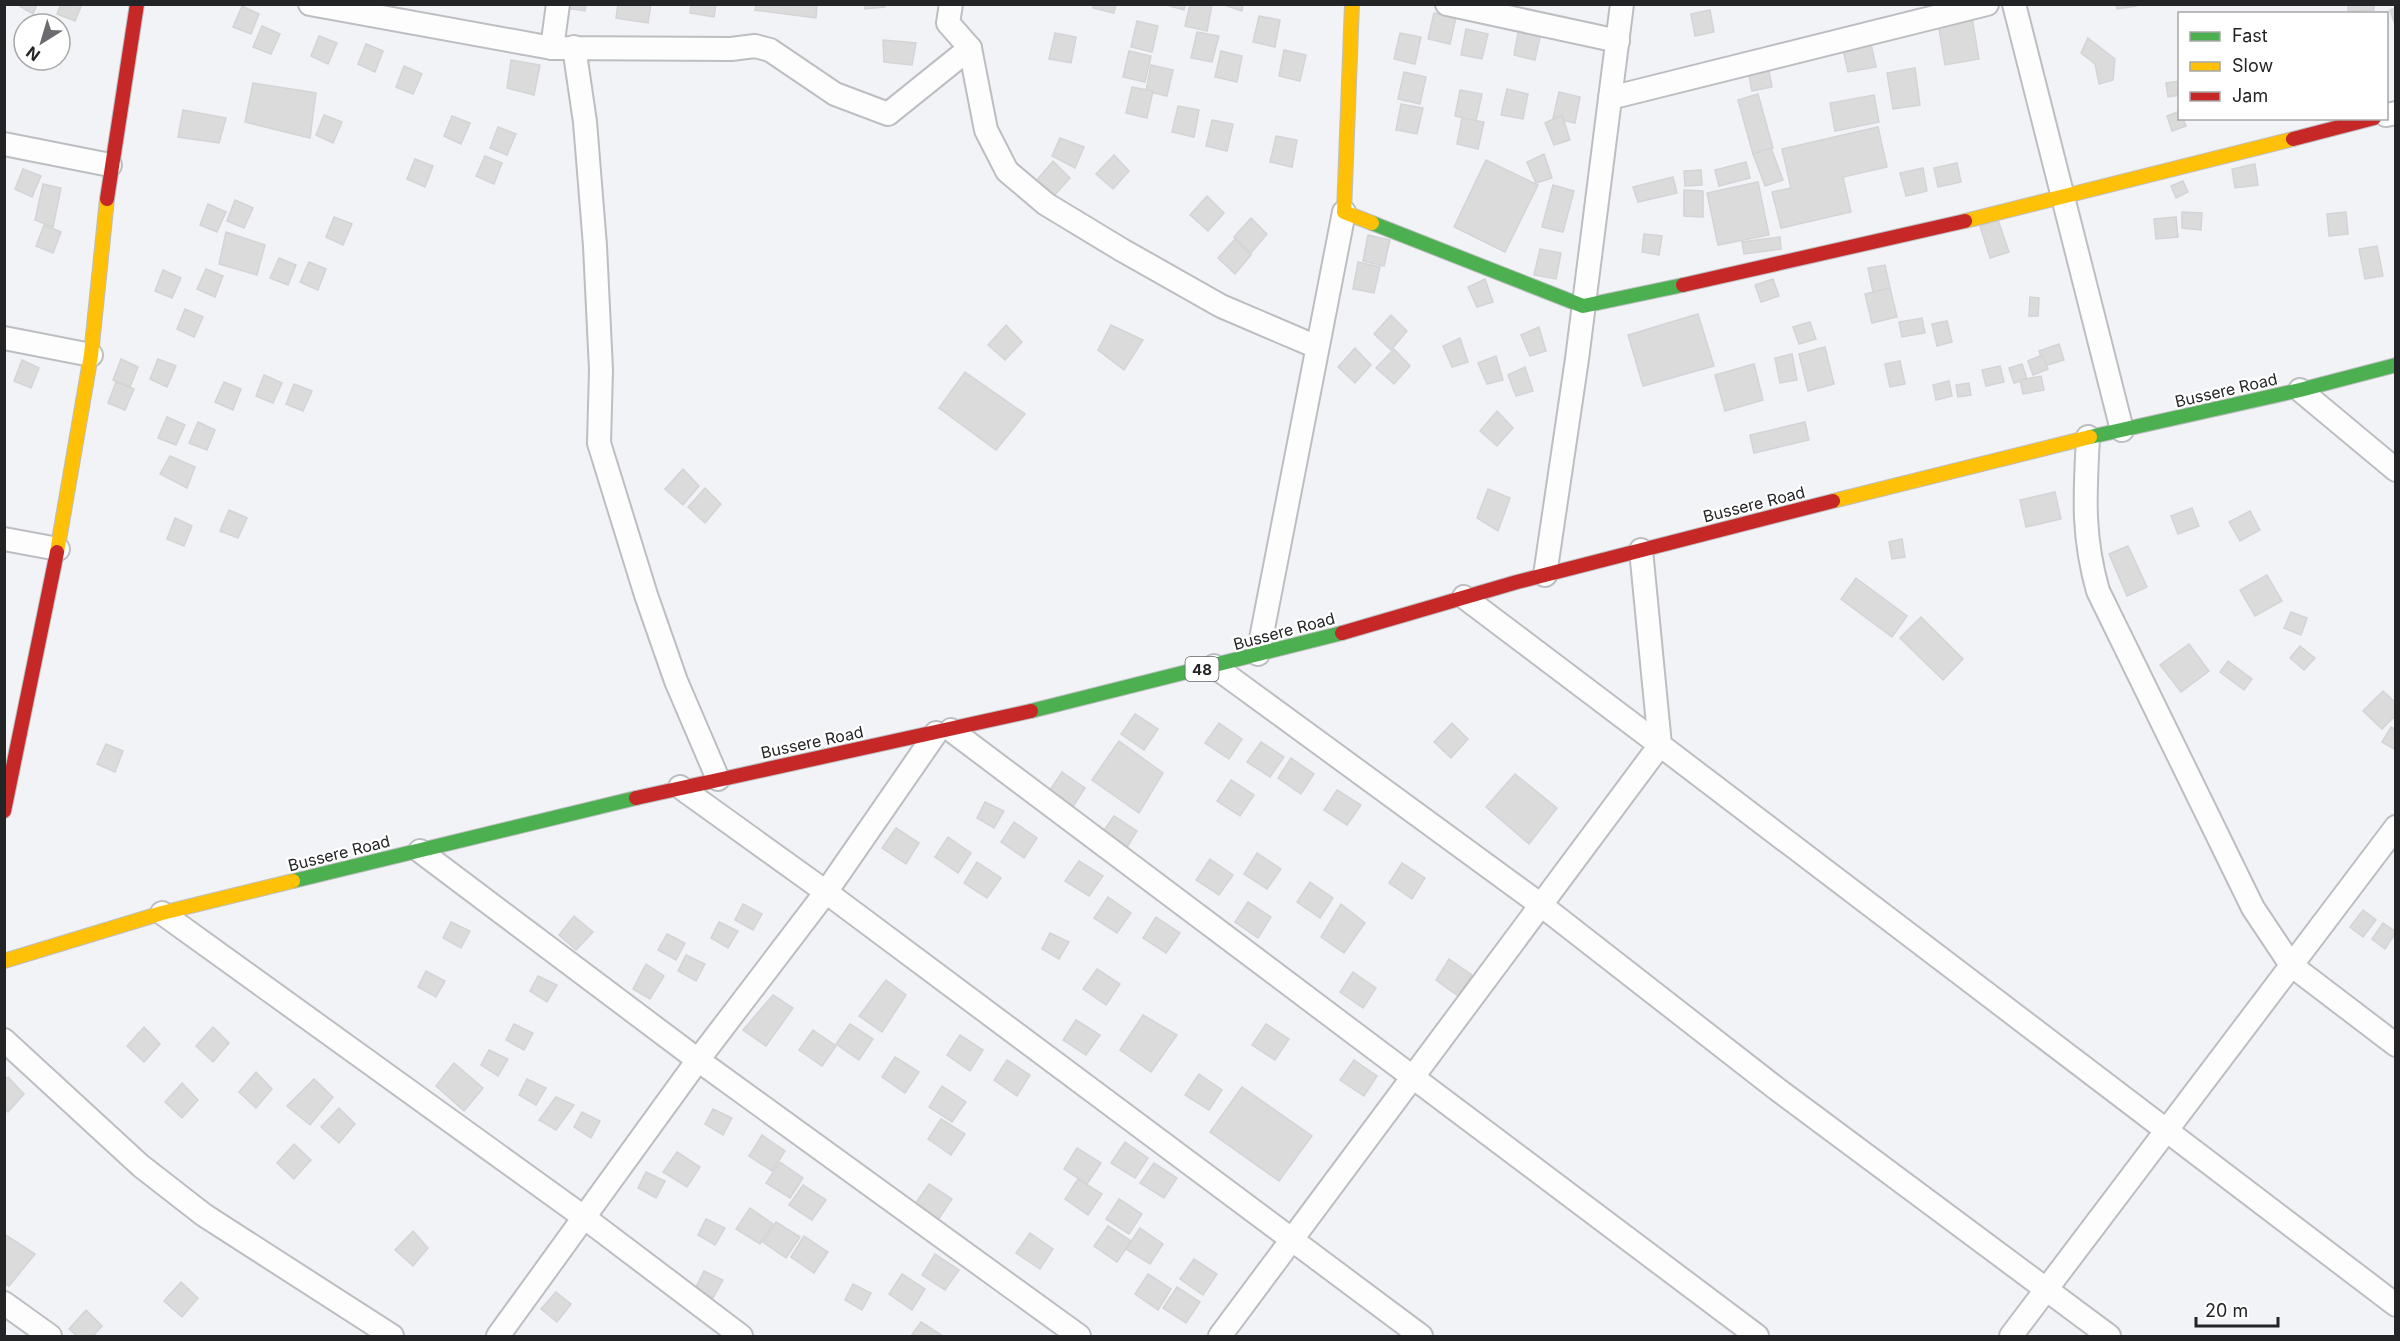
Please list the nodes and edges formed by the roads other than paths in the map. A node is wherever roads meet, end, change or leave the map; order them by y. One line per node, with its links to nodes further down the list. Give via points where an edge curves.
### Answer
1 (137, 4): 16 (main road)
2 (310, 4): 11 (street)
3 (558, 4): 11 (street)
4 (951, 4): 12 (street, via 948,24)
5 (1352, 4): 18 (main road)
6 (1447, 4): 10 (street)
7 (1622, 4): 10 (street)
8 (1987, 4): 13 (street)
9 (2014, 4): 17 (street)
10 (1618, 41): 13 (street)
11 (563, 47): 12 (street, via 755,46 789,61 834,94 888,114); 37 (street, via 585,122 601,370 599,443 676,681)
12 (970, 48): 21 (street, via 986,130 1007,171 1055,210 1221,306)
13 (1610, 98): 19 (street)
14 (2366, 120): 17 (main road)
15 (4, 144): 16 (street)
16 (110, 165): 22 (main road)
17 (2063, 198): 19 (main road, via 1811,258); 25 (street)
18 (1344, 212): 19 (main road); 21 (street)
19 (1584, 306): 31 (street)
20 (4, 338): 22 (street)
21 (1317, 347): 33 (street)
22 (91, 356): 29 (main road)
23 (2396, 365): 24 (main road, Bussere Road / 48)
24 (2300, 390): 25 (main road, Bussere Road / 48); 27 (street)
25 (2122, 430): 26 (main road, Bussere Road / 48)
26 (2088, 437): 30 (main road, Bussere Road / 48); 46 (street, via 2084,526 2098,591 2253,908)
27 (2396, 470)
28 (4, 539): 29 (street)
29 (58, 549): 39 (main road)
30 (1641, 549): 31 (main road, Bussere Road / 48); 36 (street)
31 (1545, 575): 32 (main road, Bussere Road / 48)
32 (1464, 597): 33 (main road, Bussere Road / 48); 36 (street)
33 (1258, 654): 34 (main road, Bussere Road / 48)
34 (1214, 666): 35 (main road, Bussere Road / 48); 43 (street)
35 (943, 732): 37 (main road, Bussere Road / 48); 42 (street); 50 (street)
36 (1660, 745): 43 (street); 51 (street)
37 (718, 779): 38 (main road, Bussere Road / 48)
38 (680, 787): 41 (main road, Bussere Road / 48); 42 (street)
39 (4, 810)
40 (2396, 827): 46 (street)
41 (420, 850): 44 (main road, Bussere Road / 48); 49 (street)
42 (826, 892): 49 (street); 53 (street)
43 (1541, 905): 50 (street); 54 (street, via 1777,1089)
44 (162, 913): 45 (main road, Bussere Road / 48); 52 (street)
45 (4, 961)
46 (2291, 965): 48 (street); 51 (street)
47 (4, 1040): 58 (street, via 141,1166 204,1215)
48 (2396, 1045)
49 (698, 1059): 52 (street); 61 (street)
50 (1413, 1076): 53 (street); 64 (street)
51 (2166, 1131): 54 (street); 56 (street)
52 (585, 1218): 59 (street); 60 (street)
53 (1292, 1239): 62 (street); 63 (street)
54 (2046, 1289): 65 (street); 66 (street)
55 (4, 1303): 57 (street)
56 (2396, 1305)
57 (50, 1336)
58 (392, 1336)
59 (498, 1336)
60 (741, 1336)
61 (1079, 1336)
62 (1220, 1336)
63 (1421, 1336)
64 (1757, 1336)
65 (2011, 1336)
66 (2109, 1336)

